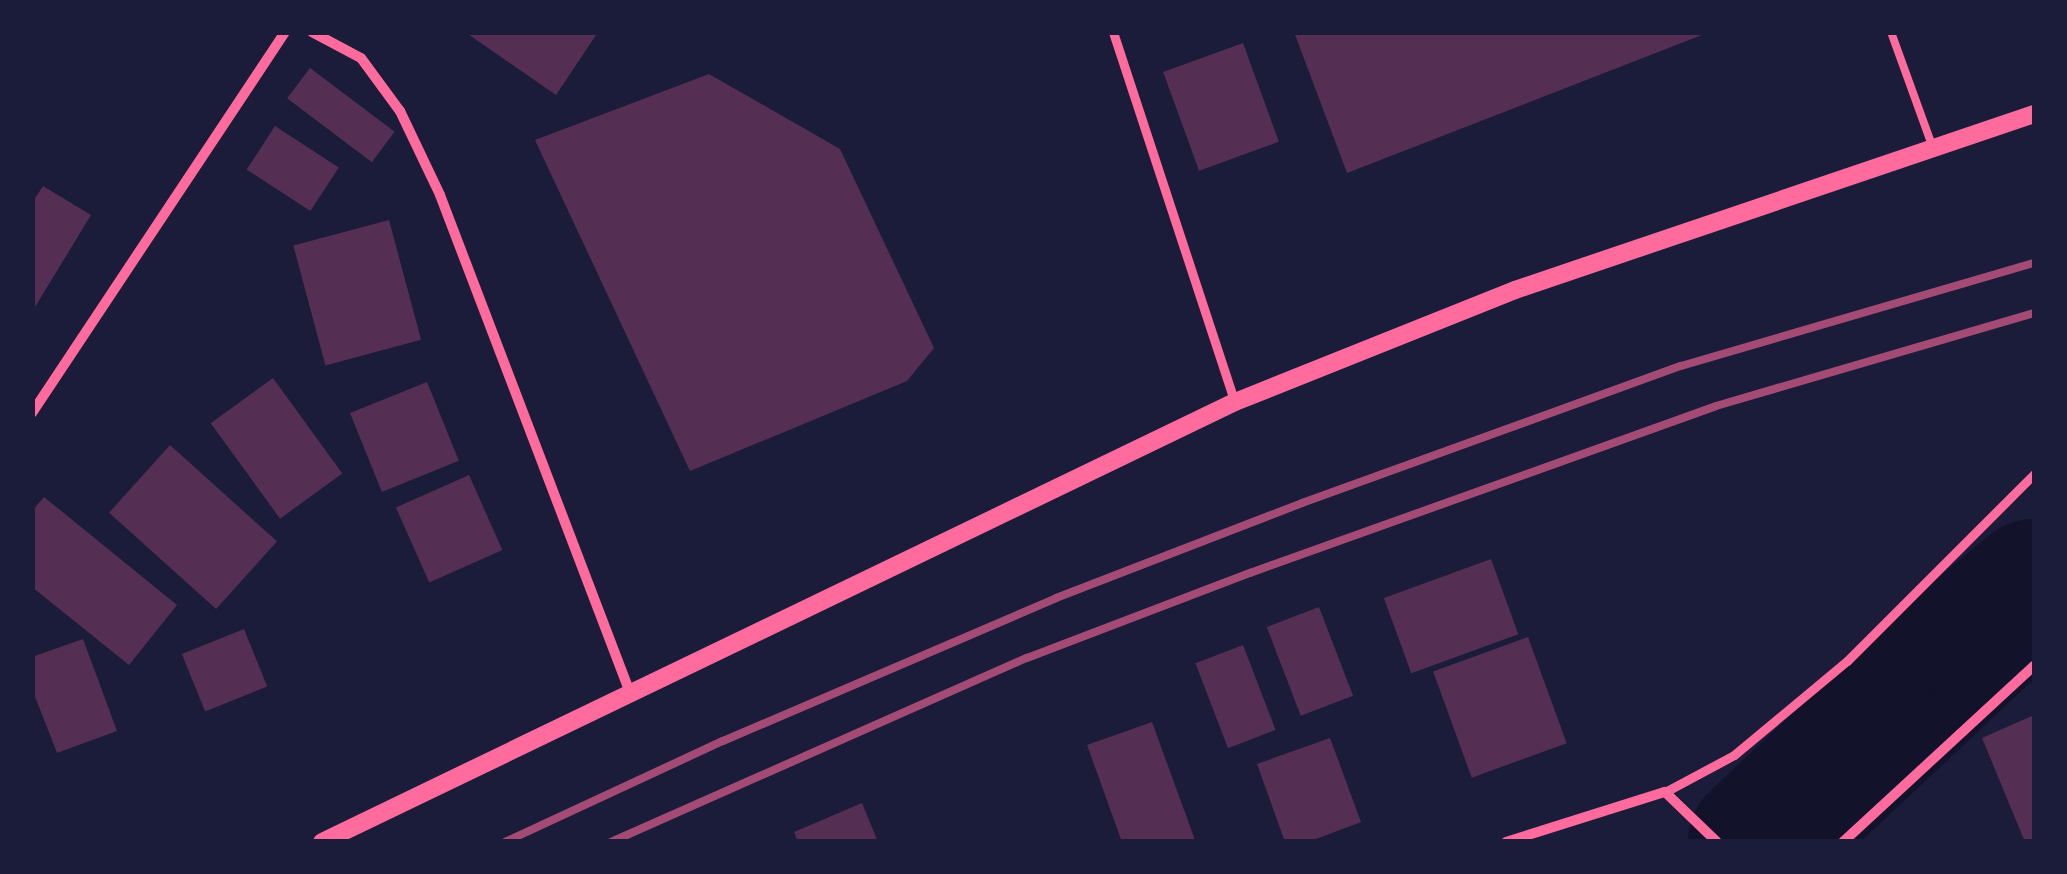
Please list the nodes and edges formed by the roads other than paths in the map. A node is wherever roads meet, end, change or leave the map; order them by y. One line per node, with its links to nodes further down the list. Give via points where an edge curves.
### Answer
1 (266, 32): 6 (street)
2 (285, 32): 6 (street)
3 (312, 32): 13 (street, via 361,58 400,111 440,195)
4 (1113, 32): 9 (street)
5 (1891, 32): 8 (lane)
6 (275, 46): 10 (street)
7 (2034, 114): 8 (street)
8 (1933, 148): 9 (street, via 1515,290)
9 (1235, 402): 13 (street)
10 (32, 413)
11 (2034, 474): 14 (street, via 1848,660 1734,755)
12 (2034, 666): 19 (street)
13 (629, 690): 16 (street)
14 (1665, 792): 15 (street); 18 (street)
15 (1539, 836): 17 (street)
16 (322, 842)
17 (1506, 842)
18 (1716, 842)
19 (1843, 842)

